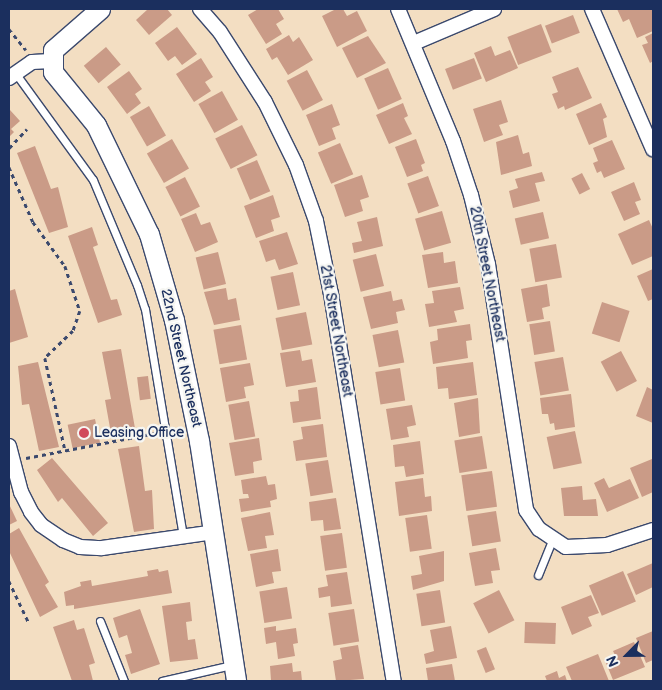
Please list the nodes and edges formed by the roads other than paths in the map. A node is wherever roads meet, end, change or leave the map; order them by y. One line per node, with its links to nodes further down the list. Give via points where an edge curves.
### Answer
1 (100, 9): 7 (street, via 52,50)
2 (200, 9): 20 (street, 21st Street Northeast, via 220,32 265,102 296,165 316,221 331,294)
3 (398, 9): 6 (street, 20th Street Northeast)
4 (494, 9): 6 (street)
5 (592, 9): 9 (street)
6 (414, 43): 14 (street, 20th Street Northeast, via 471,195 488,264 514,418 523,499 531,520)
7 (51, 61): 8 (street, via 32,62); 12 (street, 22nd Street Northeast, via 53,72 96,125 149,234 174,320)
8 (12, 76): 13 (lane, via 94,180 126,254 145,309)
9 (653, 149)
10 (9, 446): 13 (street, via 21,492 31,512 41,525 63,540 102,548)
11 (653, 530): 14 (street, via 594,547 566,547)
12 (214, 532): 13 (street); 17 (street, 22nd Street Northeast)
13 (183, 537)
14 (552, 540): 15 (lane)
15 (538, 575)
16 (100, 621): 18 (lane)
17 (235, 673): 19 (lane)
18 (124, 681)
19 (162, 681)
20 (394, 681)

